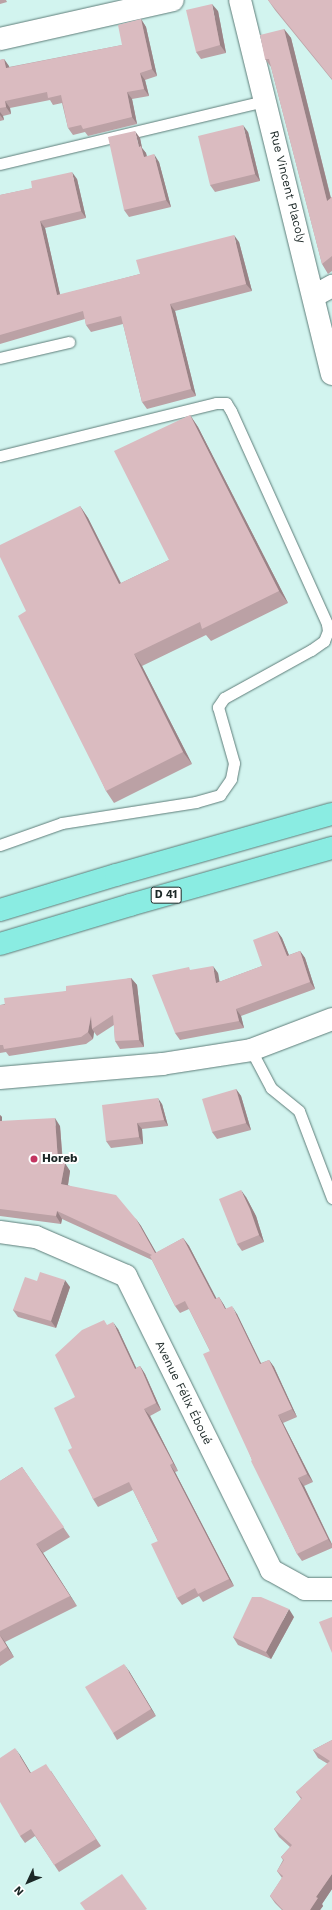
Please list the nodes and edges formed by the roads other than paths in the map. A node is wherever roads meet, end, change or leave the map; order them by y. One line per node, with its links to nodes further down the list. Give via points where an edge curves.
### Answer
1 (173, 0): 3 (street)
2 (240, 0): 4 (street, Rue Vincent Placoly)
3 (0, 40)
4 (265, 101): 5 (lane); 6 (street, Rue Vincent Placoly)
5 (0, 164)
6 (323, 291): 9 (street, Rue Vincent Placoly)
7 (69, 342): 8 (lane)
8 (0, 358)
9 (332, 374)
10 (0, 456): 12 (lane, via 216,403 226,403 232,411 328,631 324,641 311,650 224,698 218,707 234,764 231,779 220,795 196,802 62,823)
11 (332, 814): 14 (highway)
12 (0, 845)
13 (332, 848): 15 (highway, D 41, via 130,904)
14 (0, 910)
15 (0, 944)
16 (332, 1019): 17 (street)
17 (251, 1050): 18 (street, via 162,1064); 19 (lane, via 271,1088 299,1111)
18 (0, 1078)
19 (332, 1198)
20 (0, 1232): 21 (street, Avenue Félix Éboué, via 36,1237 126,1276 271,1570 305,1589)
21 (332, 1589)

